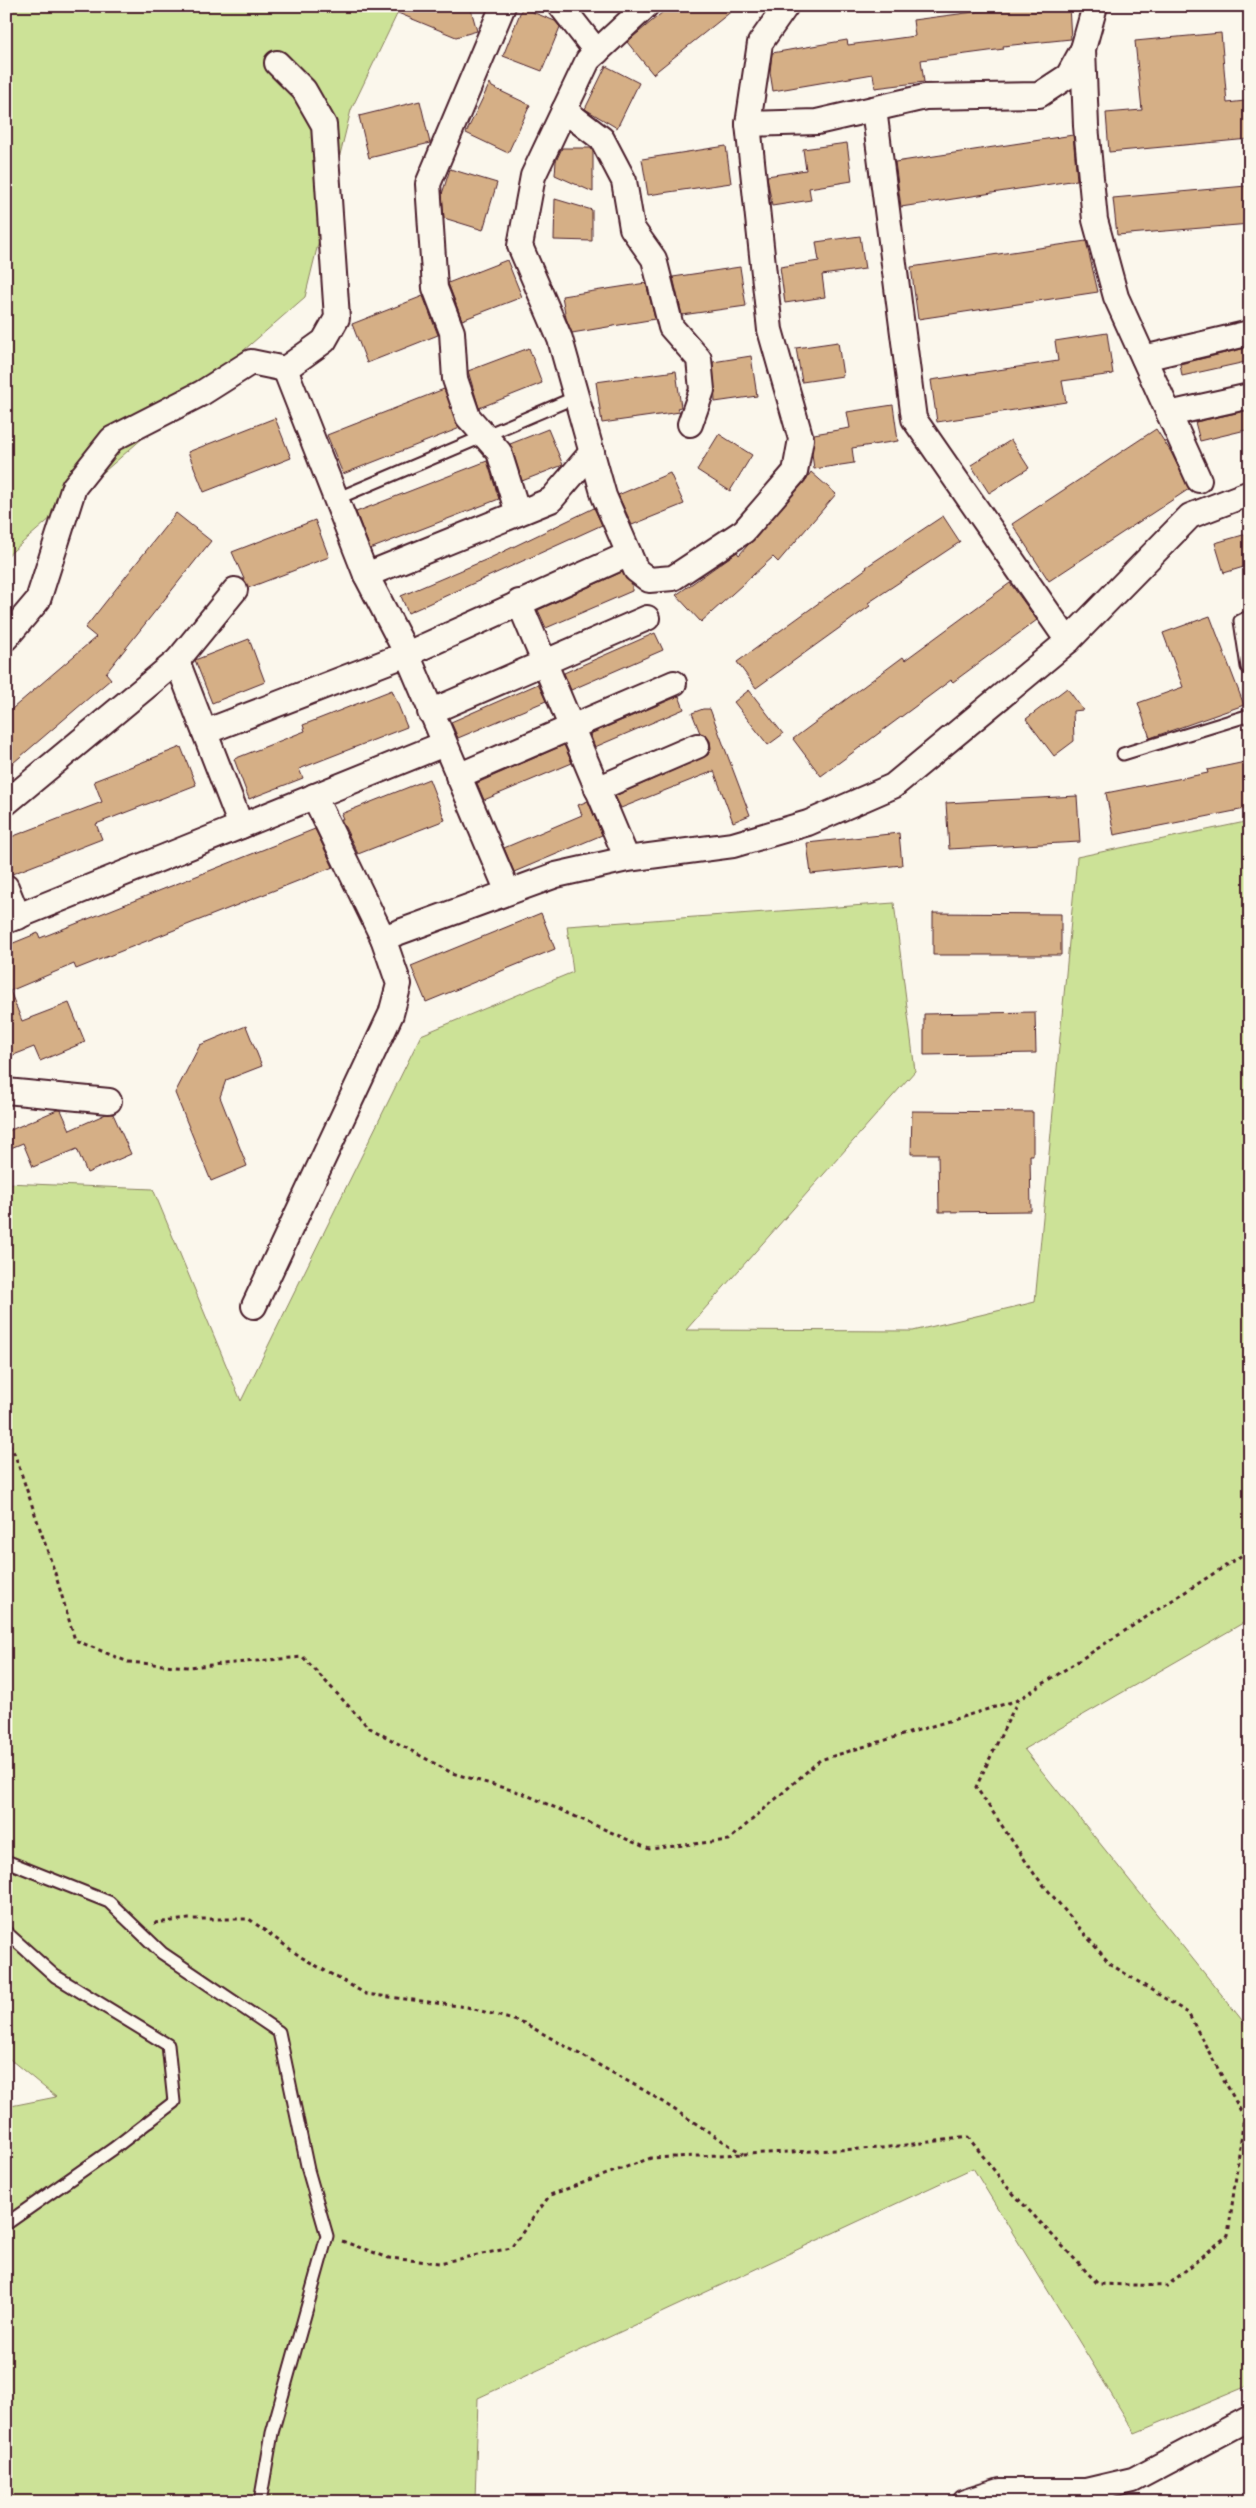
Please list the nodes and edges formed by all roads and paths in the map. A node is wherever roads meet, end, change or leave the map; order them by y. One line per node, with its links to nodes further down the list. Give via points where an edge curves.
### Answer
1 (503, 6): 19 (street, via 428,184 435,288 452,332 455,379 468,417)
2 (561, 6): 7 (street)
3 (646, 6): 7 (street)
4 (786, 6): 11 (street, via 760,43)
5 (1095, 6): 6 (street)
6 (1083, 49): 9 (street, via 1068,76 1039,95 925,98); 13 (street, via 1095,220 1116,297)
7 (597, 52): 10 (street, via 588,60)
8 (277, 63): 14 (street, via 304,90 324,125 337,318 324,341)
9 (874, 109): 11 (street, via 817,122); 32 (street, via 914,419)
10 (564, 110): 16 (street, via 533,176 520,246 560,339); 18 (street, via 602,139 624,181 632,228 654,259 671,327 699,359 702,390)
11 (748, 124): 25 (street, via 770,330 801,439 795,472 744,531 673,578 649,580 636,570)
12 (1250, 333): 13 (street)
13 (1144, 358): 17 (street)
14 (285, 369): 23 (street); 31 (street, via 251,362 112,439 74,487 38,600)
15 (1250, 396): 17 (street)
16 (576, 397): 19 (lane); 20 (street)
17 (1169, 414): 21 (street)
18 (690, 424)
19 (486, 436): 23 (lane); 24 (street, via 499,452)
20 (592, 452): 24 (street, via 551,500); 25 (street, via 604,496)
21 (1199, 480)
22 (1250, 493): 32 (street, via 1190,516)
23 (336, 500): 26 (street)
24 (518, 513): 26 (street)
25 (629, 554): 28 (street)
26 (366, 575): 33 (street)
27 (235, 590): 34 (street)
28 (519, 602): 33 (street); 35 (street)
29 (1250, 616): 36 (lane, via 1240,622 1247,667)
30 (647, 618): 35 (street)
31 (6, 638)
32 (1068, 641): 50 (street, via 893,786 808,823 733,845)
33 (407, 654): 38 (street); 41 (street)
34 (177, 661): 41 (street); 48 (street)
35 (544, 662): 38 (street); 40 (street)
36 (1250, 667)
37 (674, 683): 40 (street)
38 (430, 712): 42 (street)
39 (1250, 715): 44 (lane)
40 (571, 726): 45 (street); 46 (street)
41 (205, 732): 49 (street)
42 (444, 744): 45 (street); 47 (street)
43 (697, 746): 46 (street)
44 (1123, 754)
45 (458, 776): 52 (street)
46 (598, 788): 50 (street)
47 (314, 796): 49 (street); 54 (street)
48 (6, 803)
49 (242, 826): 53 (street)
50 (628, 859): 52 (street, via 556,875)
51 (6, 887): 53 (street)
52 (508, 892): 54 (street)
53 (12, 919)
54 (383, 938): 57 (street, via 399,984 391,1014)
55 (6, 1091): 56 (street)
56 (110, 1101)
57 (254, 1306)
58 (6, 1437): 60 (path, via 15,1455 75,1640 128,1662 188,1667 303,1657 368,1727 452,1773 522,1793 649,1850 729,1840 820,1760)
59 (1250, 1550): 60 (path)
60 (1018, 1700): 64 (path, via 976,1787 1035,1875 1110,1964 1188,2013 1244,2117 1228,2235 1167,2286 1098,2284 1008,2188 968,2137 882,2148)
61 (6, 1861): 62 (lane, via 109,1902)
62 (133, 1925): 64 (path, via 189,1919 249,1919 301,1957 366,1994 467,2007 524,2023 647,2092); 66 (lane, via 162,1953 279,2032 308,2170)
63 (6, 1932): 65 (lane, via 55,1976 168,2045 174,2102)
64 (744, 2155): 66 (path, via 651,2158 550,2195 511,2248 439,2263 390,2258)
65 (6, 2224)
66 (327, 2236): 68 (lane, via 272,2433)
67 (1250, 2418): 69 (street, via 1132,2480 1086,2491 1000,2491)
68 (260, 2502)
69 (965, 2502)

